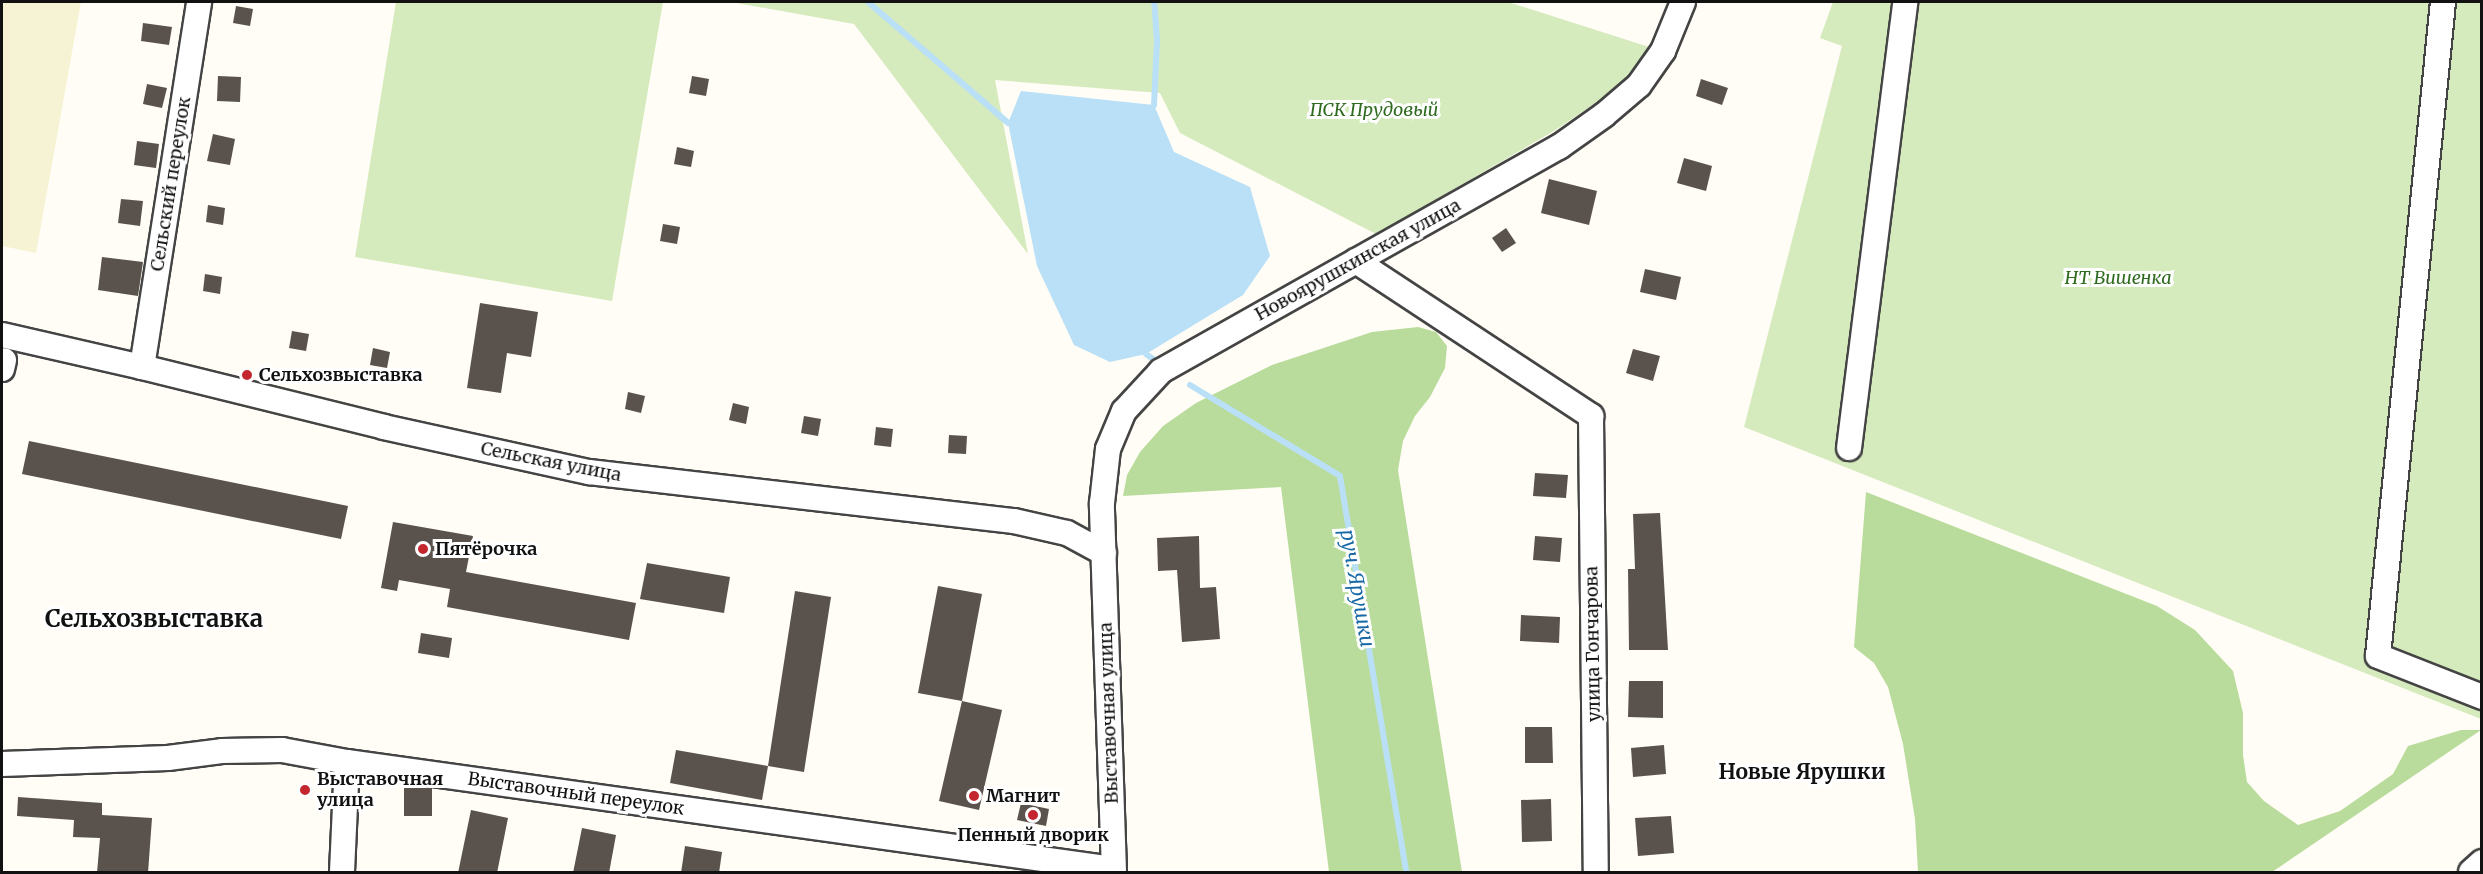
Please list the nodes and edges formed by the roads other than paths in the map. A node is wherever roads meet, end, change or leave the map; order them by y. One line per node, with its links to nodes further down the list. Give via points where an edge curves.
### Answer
1 (199, 2): 7 (street, Сельский переулок)
2 (1683, 2): 5 (street, Новоярушкинская улица, via 1663,51 1639,85 1604,115 1559,147)
3 (1905, 2): 8 (street)
4 (2443, 2): 10 (street, via 2378,656)
5 (1356, 261): 9 (street, Новоярушкинская улица, via 1161,371 1124,411 1108,449 1102,503); 16 (street, улица Гончарова, via 1591,416)
6 (2, 335): 7 (street, Сельская улица)
7 (142, 367): 9 (street, Сельская улица, via 384,427 589,472 1014,521 1067,532)
8 (1848, 448)
9 (1104, 553): 14 (street, Выставочная улица)
10 (2481, 697)
11 (347, 762): 12 (street, Выставочный переулок, via 282,750); 14 (street, Выставочный переулок); 15 (street)
12 (2, 764)
13 (2481, 862): 17 (street)
14 (1114, 871)
15 (342, 873)
16 (1596, 873)
17 (2471, 873)

